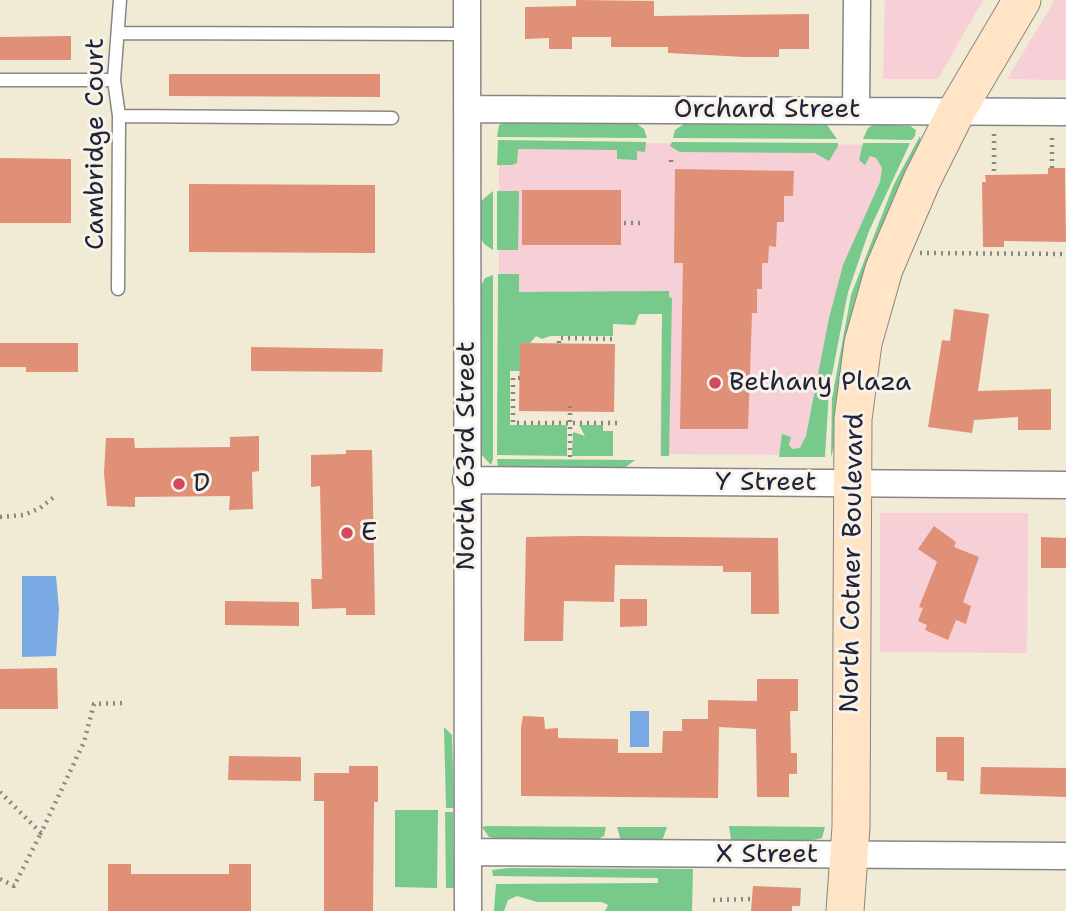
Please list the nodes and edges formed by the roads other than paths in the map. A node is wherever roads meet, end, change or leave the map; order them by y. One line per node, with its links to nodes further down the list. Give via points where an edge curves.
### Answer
1 (120, 0): 5 (lane, Cambridge Court)
2 (467, 0): 6 (street, North 63rd Street)
3 (857, 0): 11 (street)
4 (1022, 0): 10 (main road, North Cotner Boulevard)
5 (120, 33): 6 (lane); 8 (lane, Cambridge Court)
6 (467, 34): 9 (street, North 63rd Street)
7 (0, 80): 8 (lane)
8 (114, 80): 12 (lane, Cambridge Court)
9 (467, 108): 11 (street, Orchard Street); 16 (street, North 63rd Street)
10 (957, 110): 11 (street, Orchard Street); 14 (street, Orchard Street); 17 (main road, North Cotner Boulevard, via 902,226 872,306 857,381)
11 (856, 111)
12 (119, 116): 13 (lane); 15 (lane, Cambridge Court)
13 (392, 118)
14 (1059, 119)
15 (118, 289)
16 (466, 481): 17 (street, Y Street); 19 (street, North 63rd Street)
17 (852, 483): 18 (street, Y Street); 20 (main road, North Cotner Boulevard)
18 (1066, 485)
19 (469, 852): 20 (street, X Street); 22 (street, North 63rd Street)
20 (849, 855): 21 (street, X Street); 23 (main road, North Cotner Boulevard)
21 (1066, 856)
22 (468, 911)
23 (845, 911)

